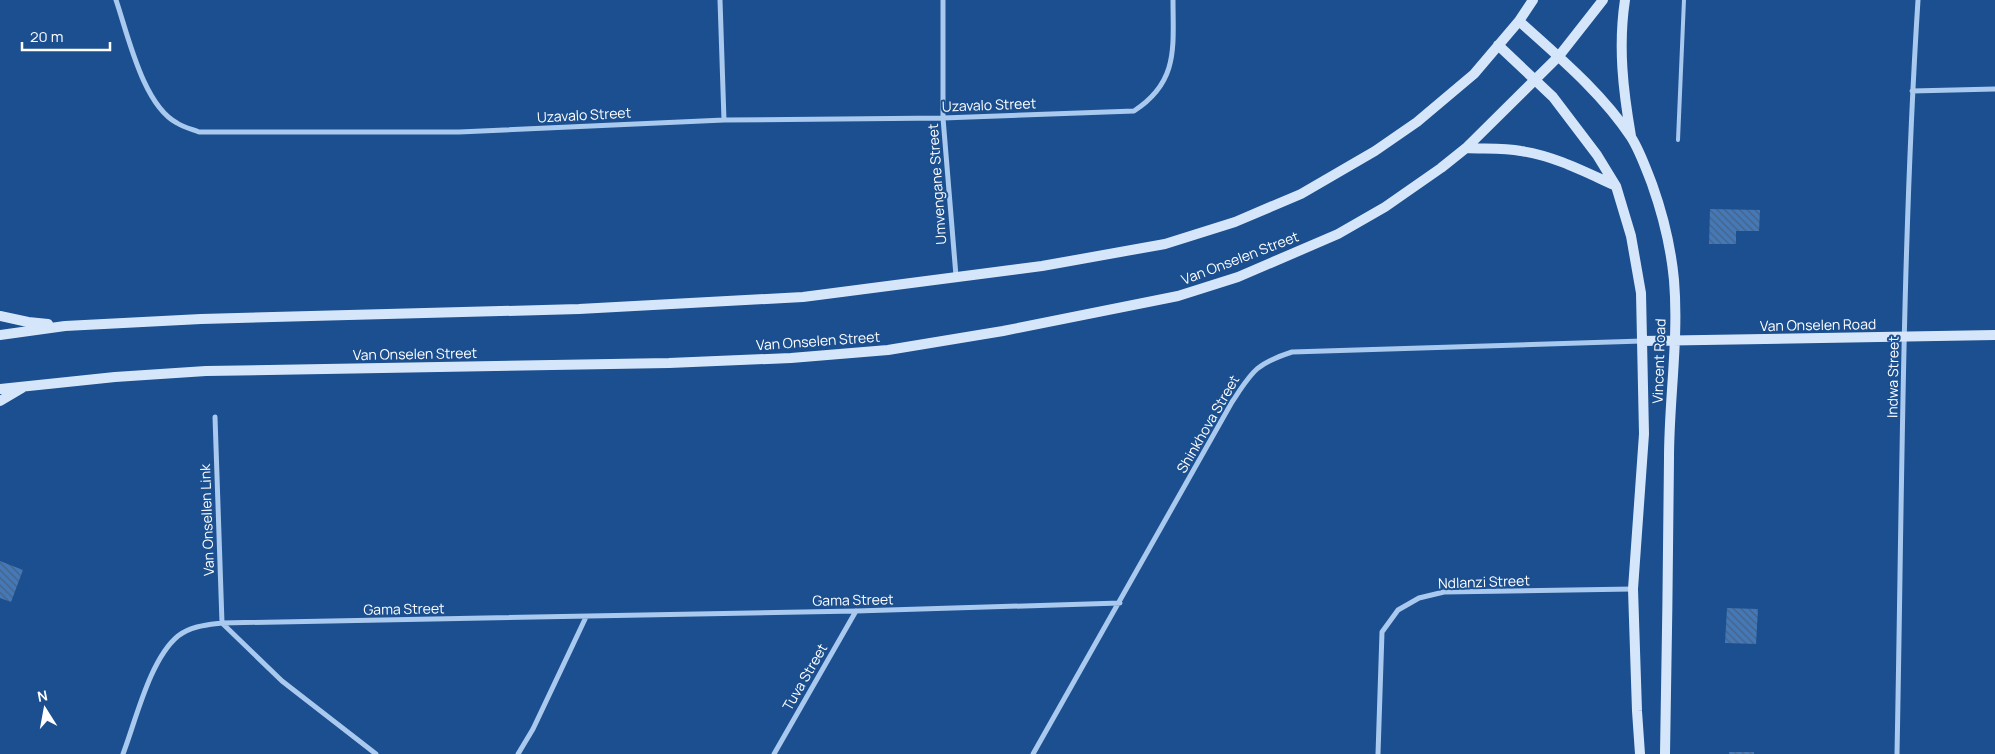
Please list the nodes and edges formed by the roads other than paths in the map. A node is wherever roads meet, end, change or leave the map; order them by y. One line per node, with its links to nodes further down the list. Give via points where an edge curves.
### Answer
1 (116, 0): 17 (street, Uzavalo Street, via 148,91 162,112 176,123 198,132 459,132)
2 (720, 0): 17 (street)
3 (943, 0): 16 (street, Umvengane Street)
4 (1173, 0): 16 (street, Uzavalo Street, via 1170,66 1162,86 1150,101 1134,111)
5 (1534, 0): 10 (main road)
6 (1603, 0): 12 (main road, Van Onselen Street)
7 (1625, 0): 18 (main road, via 1622,74)
8 (1684, 0): 19 (lane)
9 (1918, 0): 15 (street, Indwa Street)
10 (1519, 21): 11 (main road); 12 (main road, Vincent Road)
11 (1498, 45): 13 (main road, Vincent Road); 22 (main road, via 1467,80 1417,122 1301,194 1235,222 1166,244 1042,266)
12 (1559, 56): 13 (main road, Van Onselen Street); 18 (main road, Vincent Road, via 1597,94)
13 (1536, 80): 20 (main road, Van Onselen Street); 21 (main road, Vincent Road, via 1573,121)
14 (1995, 89): 15 (street)
15 (1912, 91): 27 (street, Indwa Street)
16 (943, 118): 17 (street, Uzavalo Street); 22 (street, Umvengane Street)
17 (724, 120)
18 (1632, 138): 28 (main road, Vincent Road, via 1660,207 1668,242 1674,281)
19 (1678, 140)
20 (1466, 148): 21 (main road, via 1520,150 1544,156); 30 (main road, Van Onselen Street, via 1442,168 1338,234 1246,274 1178,296 993,333 888,350 791,358 206,371)
21 (1616, 186): 29 (main road, Vincent Road, via 1638,270)
22 (956, 276): 24 (main road, via 803,296 598,308)
23 (0, 316): 24 (main road)
24 (65, 326): 25 (main road)
25 (0, 335)
26 (1995, 335): 27 (main road, Van Onselen Road)
27 (1905, 337): 28 (main road, Van Onselen Road); 47 (street, Indwa Street)
28 (1675, 340): 29 (main road, Van Onselen Road); 46 (main road, Vincent Road, via 1669,448)
29 (1642, 341): 34 (main road, Vincent Road, via 1644,434); 35 (street, Shinkhova Street, via 1292,352 1273,358 1254,369 1232,402)
30 (25, 386): 31 (main road, Van Onselen Street); 32 (main road)
31 (0, 389)
32 (0, 401)
33 (216, 417): 38 (street, Van Onsellen Link)
34 (1633, 589): 44 (street, Ndlanzi Street, via 1444,592 1419,598 1398,610 1382,632); 45 (main road, Vincent Road)
35 (1120, 603): 36 (street, Gama Street); 43 (street, Shinkhova Street)
36 (856, 611): 37 (street, Gama Street); 42 (street, Tuva Street)
37 (586, 617): 38 (street, Gama Street); 41 (street)
38 (222, 623): 39 (street, Gama Street, via 190,629 167,649 154,668); 40 (street, via 282,681)
39 (123, 754)
40 (376, 754)
41 (518, 754)
42 (774, 754)
43 (1033, 754)
44 (1378, 754)
45 (1640, 754)
46 (1665, 754)
47 (1897, 754)

